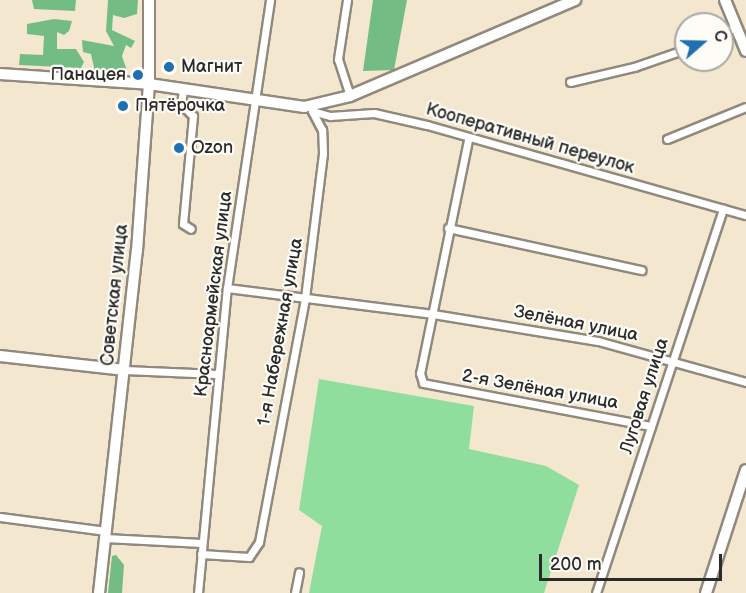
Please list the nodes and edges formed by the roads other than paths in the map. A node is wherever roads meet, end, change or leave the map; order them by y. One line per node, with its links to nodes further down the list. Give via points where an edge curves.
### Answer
1 (149, 0): 11 (main road, Советская улица)
2 (270, 0): 14 (street, Красноармейская улица)
3 (347, 0): 13 (street, via 338,59)
4 (575, 0): 13 (main road)
5 (725, 0): 6 (main road)
6 (736, 27): 7 (main road)
7 (746, 51)
8 (674, 53): 10 (street)
9 (0, 74): 11 (main road)
10 (570, 82)
11 (149, 84): 12 (main road); 29 (main road, Советская улица)
12 (183, 90): 14 (main road); 22 (street, via 181,104 193,116 183,224)
13 (350, 96): 16 (main road)
14 (256, 101): 16 (main road); 24 (street, Красноармейская улица)
15 (746, 107): 17 (street)
16 (308, 109): 18 (street, Кооперативный переулок, via 330,116 374,113); 25 (street, 1-я Набережная улица, via 322,130 323,153)
17 (667, 139)
18 (468, 140): 19 (street, Кооперативный переулок); 21 (street)
19 (723, 208): 20 (street, Кооперативный переулок); 28 (street, Луговая улица)
20 (746, 215)
21 (448, 228): 23 (street); 26 (street)
22 (191, 229)
23 (641, 270)
24 (227, 288): 25 (street, Зелёная улица); 30 (street, Красноармейская улица)
25 (304, 298): 26 (street, Зелёная улица); 37 (street, 1-я Набережная улица, via 259,542 249,557)
26 (433, 314): 28 (street, Зелёная улица, via 598,341); 32 (street, 2-я Зелёная улица, via 420,374 423,383)
27 (0, 356): 29 (main road)
28 (674, 359): 31 (street, Зелёная улица); 32 (street, Луговая улица)
29 (125, 370): 30 (street); 35 (main road, Советская улица)
30 (217, 374): 36 (street, Красноармейская улица)
31 (746, 382)
32 (651, 426): 42 (street, Луговая улица)
33 (746, 470): 43 (main road)
34 (0, 518): 35 (street)
35 (105, 535): 36 (street); 39 (main road, Советская улица)
36 (202, 543): 37 (street, Красноармейская улица)
37 (201, 554): 40 (street, Красноармейская улица)
38 (299, 572): 41 (street)
39 (99, 593)
40 (198, 593)
41 (295, 593)
42 (596, 593)
43 (706, 593)

